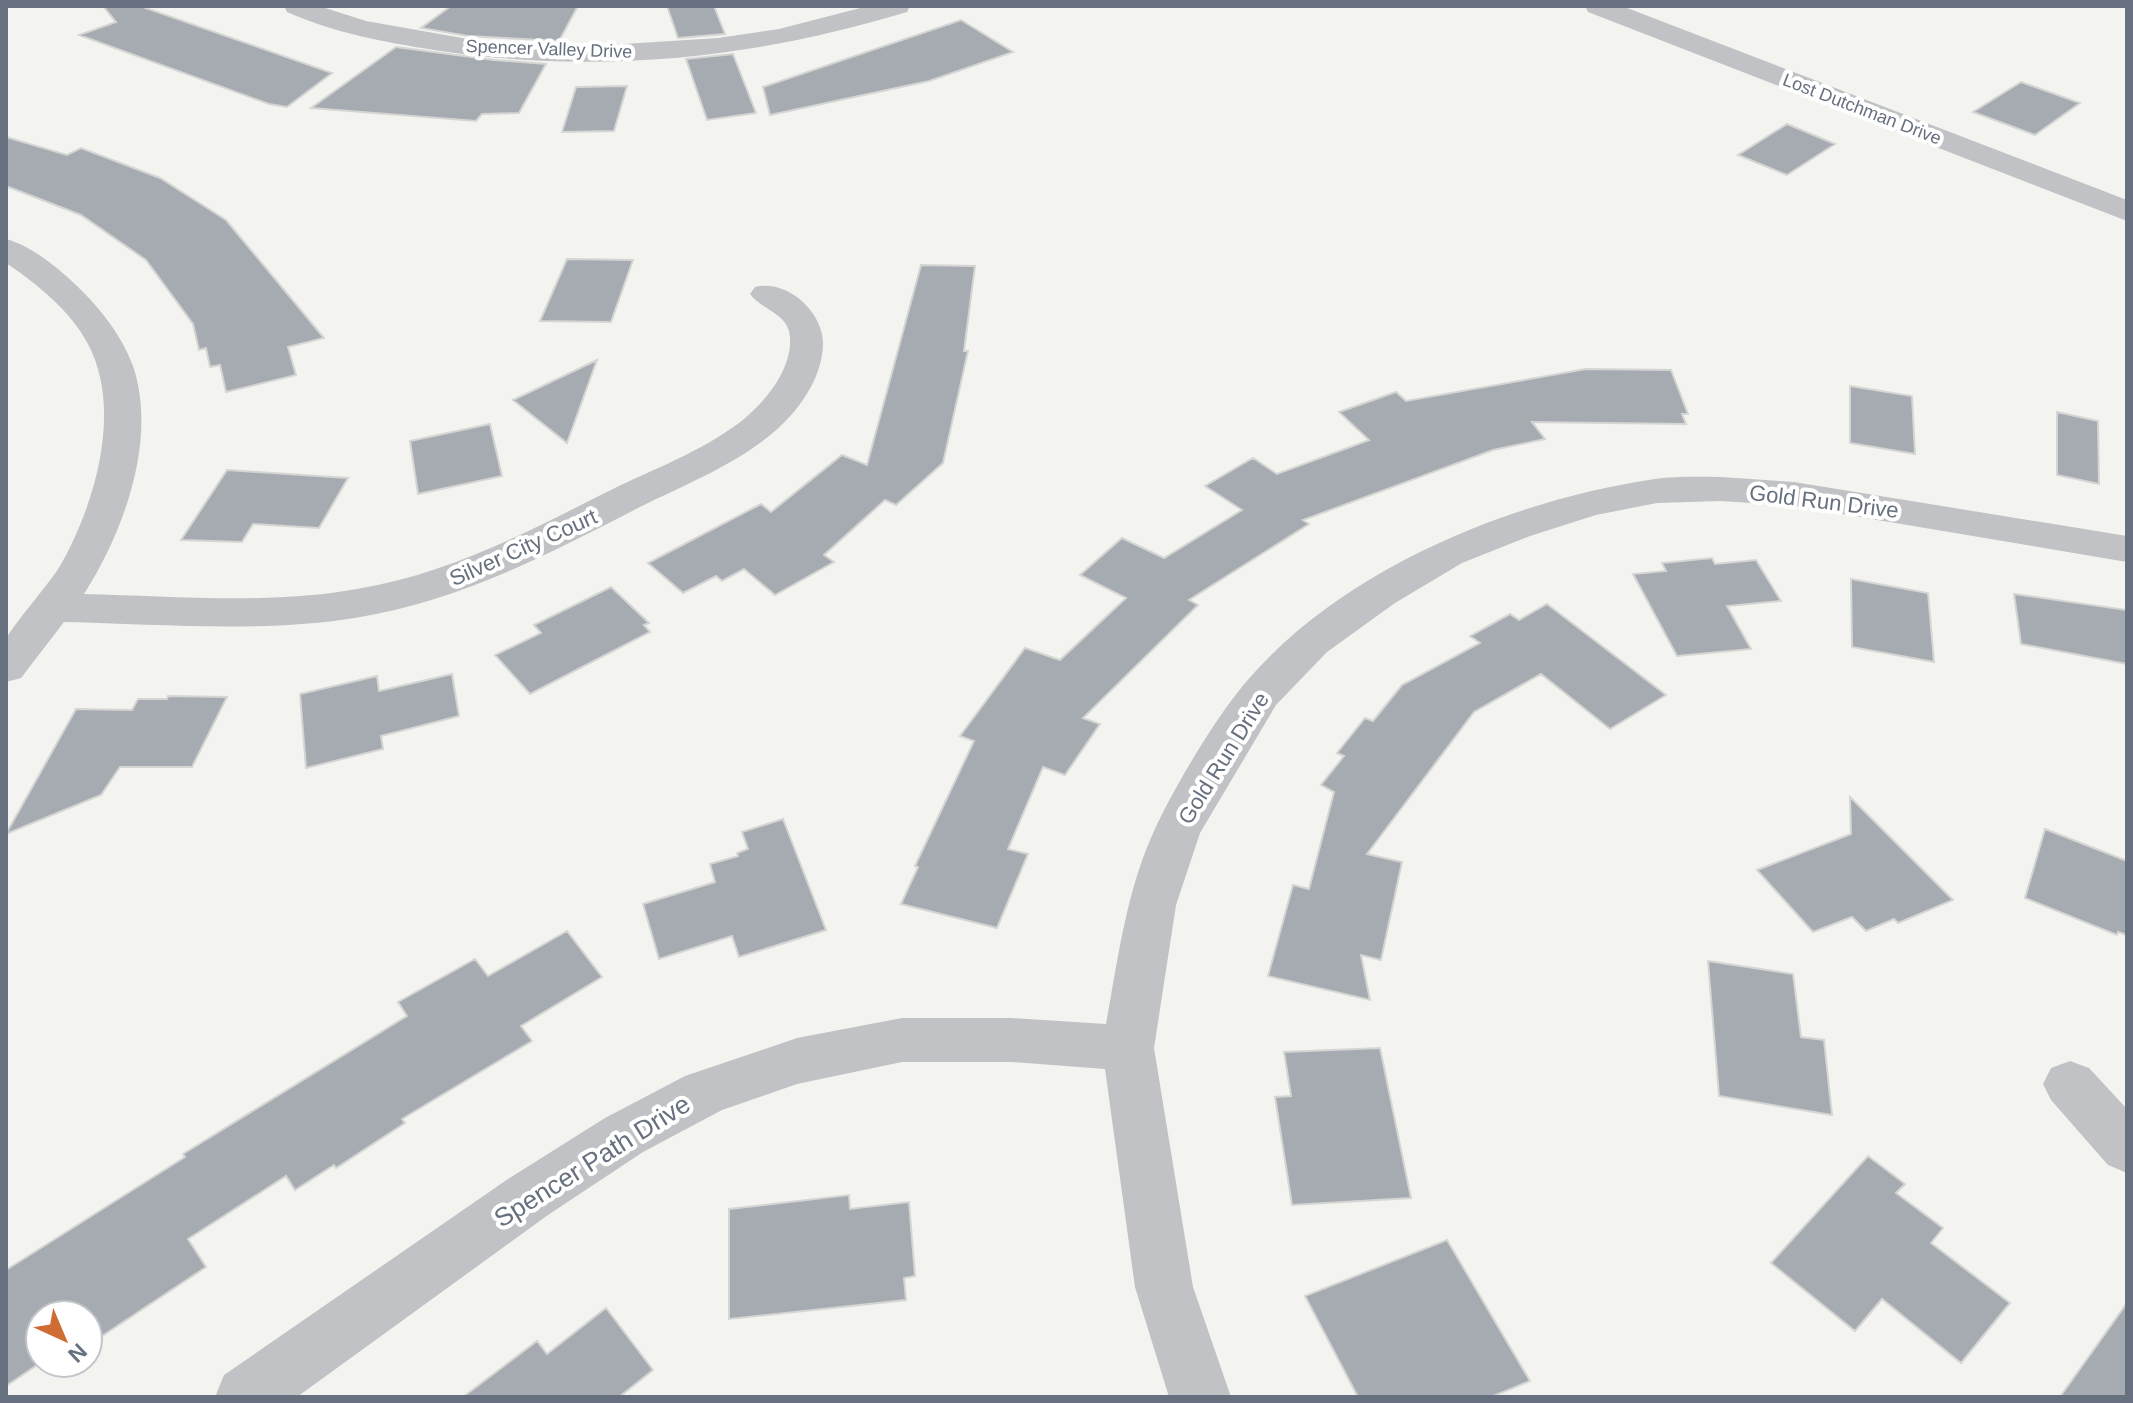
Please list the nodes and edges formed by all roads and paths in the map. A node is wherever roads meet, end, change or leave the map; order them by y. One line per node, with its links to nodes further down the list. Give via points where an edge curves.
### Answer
1 (297, 6): 2 (street, Spencer Valley Drive, via 339,22 444,45 621,55 813,30)
2 (897, 6)
3 (1598, 6): 4 (street, Lost Dutchman Drive)
4 (2127, 211)
5 (6, 249): 8 (street, via 44,272 82,308 108,348 119,386 122,431 111,484 90,547)
6 (767, 294): 8 (street, Silver City Court, via 792,310 806,330 805,361 786,398 756,428 696,464 488,567 427,589 353,604 249,612)
7 (2127, 549): 10 (street, Gold Run Drive, via 1794,494 1721,489 1657,491 1590,504 1448,554 1380,593 1312,642 1261,694 1226,747 1177,832 1152,905)
8 (54, 608): 9 (street)
9 (6, 667)
10 (1128, 1048): 13 (street, Spencer Path Drive, via 902,1040 797,1061 704,1093 624,1135 528,1197); 14 (street, Gold Run Drive, via 1164,1287)
11 (2070, 1084): 12 (street)
12 (2127, 1148)
13 (246, 1397)
14 (1200, 1397)

